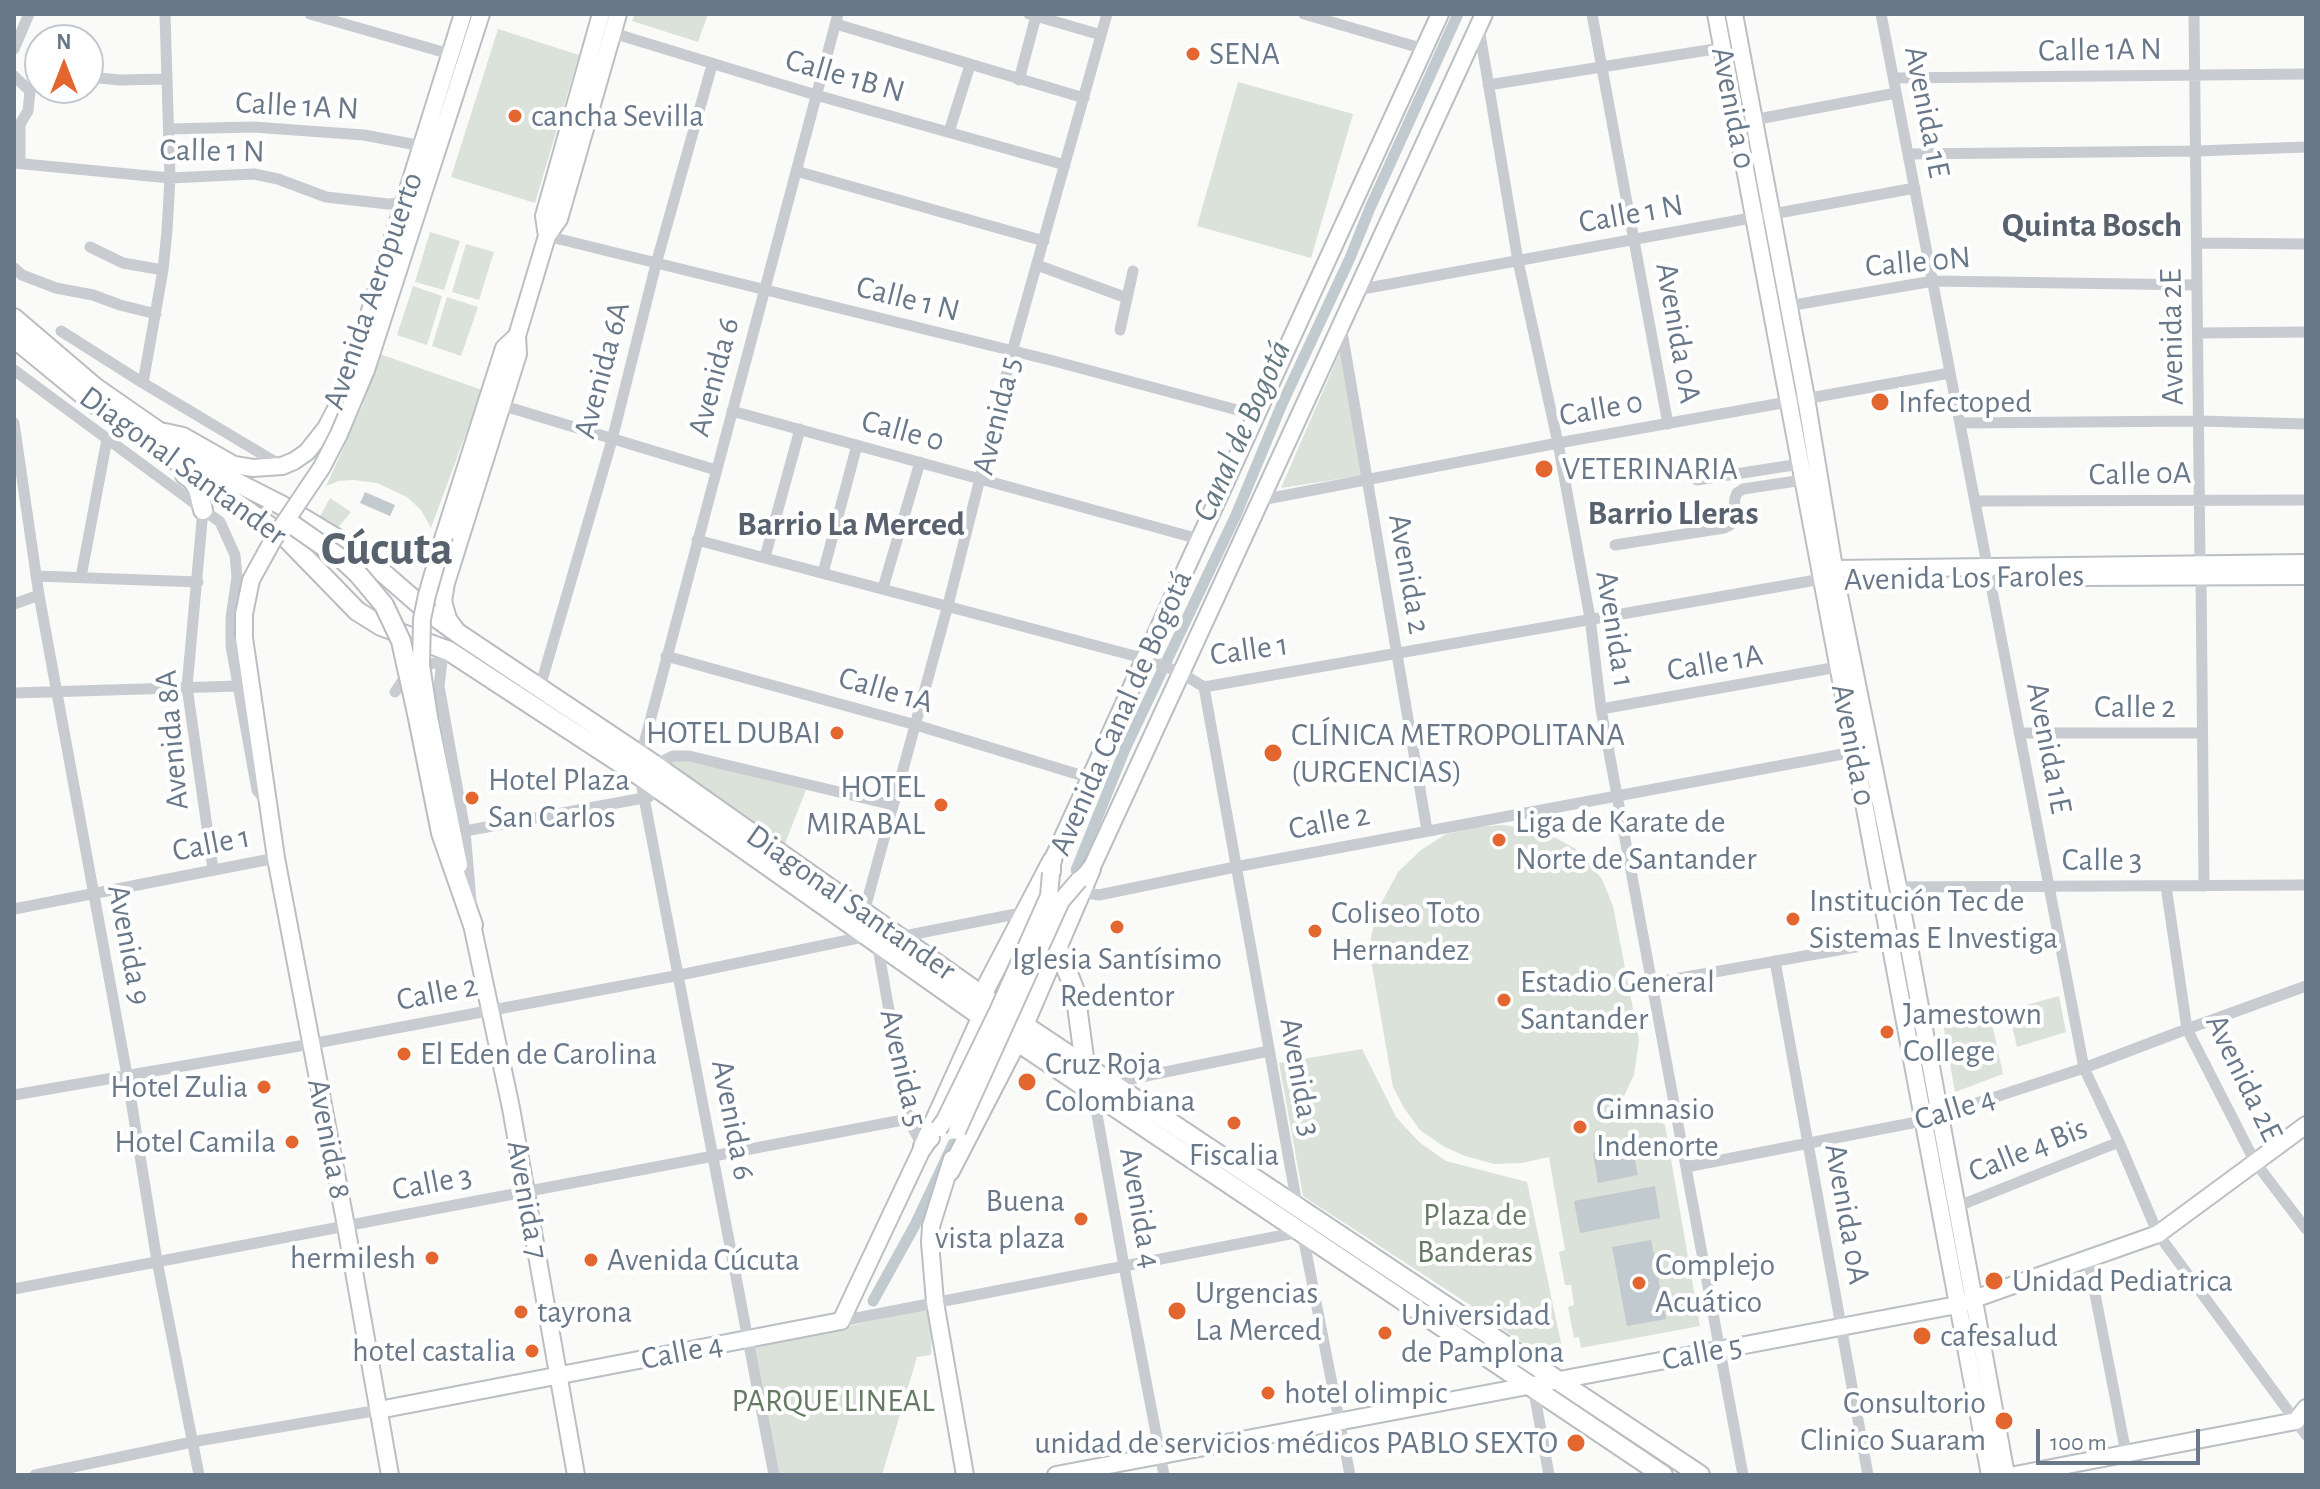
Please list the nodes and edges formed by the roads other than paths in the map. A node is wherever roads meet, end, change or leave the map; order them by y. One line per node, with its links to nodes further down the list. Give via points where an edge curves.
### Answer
1 (29, 14): 25 (street)
2 (165, 14): 35 (street)
3 (310, 14): 18 (street)
4 (463, 14): 27 (main road, Avenida Aeropuerto)
5 (481, 14): 57 (main road, Avenida Aeropuerto)
6 (601, 14): 58 (main road, via 544,216)
7 (618, 14): 22 (main road)
8 (1107, 14): 23 (street, Avenida 5)
9 (1304, 14): 21 (street)
10 (1354, 14): 21 (street)
11 (1440, 14): 26 (main road, Avenida Canal de Bogotá)
12 (1592, 14): 30 (street, Avenida 0A)
13 (1716, 14): 24 (main road, Avenida 0)
14 (1734, 14): 42 (main road, Avenida 0)
15 (1881, 14): 34 (street, Avenida 1E)
16 (2194, 14): 32 (street, Avenida 2E)
17 (1033, 15): 23 (street); 36 (street)
18 (346, 19): 27 (street)
19 (837, 19): 29 (street); 39 (street, Avenida 6)
20 (1482, 20): 37 (street, Avenida 1); 73 (main road, Avenida Canal de Bogotá)
21 (1350, 27): 26 (street)
22 (613, 33): 28 (street, Calle 1B N); 58 (main road, via 559,219)
23 (1101, 35): 40 (street, Avenida 5)
24 (1721, 48): 30 (street); 56 (main road, Avenida 0)
25 (14, 49)
26 (1424, 49): 95 (main road, Avenida Canal de Bogotá)
27 (450, 54): 45 (main road, Avenida Aeropuerto)
28 (712, 65): 39 (street, Calle 1B N); 66 (street, Avenida 6A)
29 (970, 65): 36 (street); 44 (street)
30 (1601, 67): 37 (street); 59 (street, Avenida 0A)
31 (2306, 74): 32 (street, Calle 1A N)
32 (2195, 75): 34 (street, Calle 1A N); 47 (street, Avenida 2E)
33 (104, 78): 35 (street)
34 (1894, 78): 38 (street, Avenida 1E)
35 (167, 79): 43 (street)
36 (1019, 80): 40 (street)
37 (1488, 85): 64 (street, Avenida 1)
38 (1896, 93): 42 (street); 48 (street, Avenida 1E)
39 (816, 95): 44 (street, Calle 1B N); 51 (street, Avenida 6)
40 (1084, 98): 50 (street, Avenida 5)
41 (30, 104): 49 (street, via 20,124)
42 (1753, 120): 55 (main road, Avenida 0)
43 (169, 129): 45 (street, Calle 1A N, via 253,127 364,135); 52 (street)
44 (949, 132): 50 (street, Calle 1B N)
45 (422, 146): 54 (main road, Avenida Aeropuerto)
46 (2306, 147): 47 (street)
47 (2196, 151): 48 (street); 61 (street, Avenida 2E)
48 (1908, 154): 53 (street, Avenida 1E)
49 (17, 163): 52 (street, Calle 1 N)
50 (1065, 165): 60 (street, Avenida 5)
51 (796, 171): 60 (street); 74 (street, Avenida 6)
52 (170, 178): 54 (street, Calle 1 N, via 254,174 326,197); 69 (street)
53 (1915, 188): 55 (street, Calle 1 N); 71 (street, Avenida 1E)
54 (405, 203): 65 (main road, Avenida Aeropuerto)
55 (1771, 215): 56 (street, Calle 1 N); 77 (main road, Avenida 0)
56 (1754, 218): 59 (street, Calle 1 N); 92 (main road, Avenida 0)
57 (412, 230): 65 (main road); 75 (main road, Avenida Aeropuerto)
58 (547, 236): 66 (street, Calle 1 N); 85 (main road)
59 (1635, 240): 64 (street, Calle 1 N); 99 (street, Avenida 0A)
60 (1044, 241): 67 (street, Avenida 5)
61 (2197, 243): 62 (street); 72 (street, Avenida 2E)
62 (2306, 244)
63 (90, 247): 69 (street, via 123,263)
64 (1518, 261): 73 (street, Calle 1 N); 105 (street, Avenida 1)
65 (386, 264): 75 (main road); 108 (main road, Avenida Aeropuerto, via 339,403 307,452)
66 (656, 264): 74 (street, Calle 1 N); 104 (street, Avenida 6A)
67 (1037, 265): 76 (street); 87 (street, Avenida 5)
68 (14, 268): 78 (street, via 56,288)
69 (163, 270): 78 (street)
70 (1133, 271): 76 (street)
71 (1933, 281): 72 (street, Calle 0N); 77 (street, Calle 0N); 89 (street, Avenida 1E)
72 (2197, 285): 84 (street, Avenida 2E)
73 (1357, 290): 80 (main road, Avenida Canal de Bogotá)
74 (764, 291): 87 (street, Calle 1 N); 94 (street, Avenida 6)
75 (391, 296): 139 (main road, Avenida Aeropuerto, bridge, via 339,434 251,580)
76 (1127, 298): 81 (street)
77 (1788, 306): 91 (main road, Avenida 0)
78 (156, 314): 90 (street)
79 (14, 318): 102 (main road, Diagonal Santander)
80 (1341, 326): 113 (street, Avenida 2); 116 (main road, Avenida Canal de Bogotá)
81 (1120, 330)
82 (61, 331): 90 (street, Diagonal Santander)
83 (2306, 332): 84 (street)
84 (2198, 333): 96 (street, Avenida 2E)
85 (517, 336): 93 (main road, via 518,354); 154 (main road, bridge, via 504,348 427,595 422,619)
86 (14, 338): 102 (main road, Diagonal Santander, via 87,398)
87 (1012, 352): 95 (street, Calle 1 N); 111 (street, Avenida 5)
88 (14, 370): 103 (street)
89 (1950, 373): 91 (street, Calle 0); 98 (street, Avenida 1E)
90 (143, 383): 108 (street, Diagonal Santander)
91 (1806, 399): 92 (street, Calle 0); 129 (main road, Avenida 0)
92 (1788, 402): 99 (street, Calle 0); 110 (main road, Avenida 0)
93 (501, 405): 104 (street); 138 (main road, via 446,583 443,601)
94 (732, 411): 101 (street, Calle 0); 109 (street, Avenida 6)
95 (1256, 415): 120 (main road, Avenida Canal de Bogotá)
96 (2199, 421): 98 (street); 100 (street); 115 (street, Avenida 2E)
97 (14, 423): 128 (street, Avenida 9)
98 (1960, 423): 118 (street, Avenida 1E)
99 (1668, 424): 105 (street, Calle 0)
100 (2306, 424)
101 (800, 429): 106 (street, Calle 0); 123 (street)
102 (147, 432): 108 (main road, via 183,436 234,465); 112 (main road, Diagonal Santander); 119 (main road, via 146,446 192,480); 141 (main road, Diagonal Santander, via 285,537 357,611)
103 (107, 439): 119 (street); 131 (street)
104 (612, 440): 109 (street); 148 (street, Avenida 6A)
105 (1558, 443): 113 (street, Calle 0); 137 (street, Avenida 1)
106 (857, 445): 107 (street, Calle 0); 126 (street)
107 (920, 462): 111 (street, Calle 0); 133 (street)
108 (282, 466)
109 (716, 470): 121 (street, Avenida 6)
110 (1801, 472): 114 (street); 122 (street, via 1737,493 1733,518 1724,528); 129 (main road, Avenida 0)
111 (981, 479): 120 (street, Calle 0); 136 (street, Avenida 5)
112 (232, 480): 138 (main road, Diagonal Santander, via 359,552); 154 (main road, bridge, via 343,560 371,588 401,641)
113 (1367, 480): 116 (street, Calle 0); 140 (street, Avenida 2)
114 (1697, 480)
115 (2200, 499): 117 (street, Calle 0A); 118 (street, Calle 0A); 125 (street, Avenida 2E)
116 (1261, 500): 145 (main road, Avenida Canal de Bogotá)
117 (2306, 500)
118 (1975, 501): 127 (street, Avenida 1E)
119 (203, 510): 132 (street, Avenida 8A); 146 (street, Avenida 8, via 220,522 237,567 231,646)
120 (1199, 539): 143 (main road, Avenida Canal de Bogotá)
121 (697, 540): 123 (street, Calle 1); 142 (street, Avenida 6)
122 (1615, 545)
123 (765, 557): 126 (street, Calle 1)
124 (2306, 563): 125 (main road, Avenida Los Faroles)
125 (2200, 569): 127 (main road, Avenida Los Faroles); 130 (main road, Avenida Los Faroles); 157 (street, Avenida 2E)
126 (823, 573): 133 (street, Calle 1)
127 (1989, 573): 129 (main road, Avenida Los Faroles); 156 (street, Avenida 1E)
128 (36, 576): 131 (street); 134 (street, Avenida 9)
129 (1831, 576): 137 (street, Calle 1); 144 (main road, Avenida 0); 158 (main road, Avenida 0)
130 (2306, 576)
131 (81, 577): 132 (street)
132 (198, 582): 147 (street, Avenida 8A)
133 (883, 588): 136 (street, Calle 1)
134 (39, 595): 135 (street); 150 (street, Avenida 9)
135 (14, 604)
136 (948, 605): 143 (street, Calle 1); 155 (street, Avenida 5)
137 (1590, 618): 140 (street, Calle 1); 153 (street, Avenida 1)
138 (459, 634): 148 (main road, Diagonal Santander)
139 (244, 638): 164 (main road, Avenida 8)
140 (1396, 653): 149 (street, Calle 1); 166 (street, Avenida 2)
141 (446, 656): 151 (street, via 408,673); 159 (main road, Diagonal Santander); 167 (street, Avenida 7, via 439,686)
142 (666, 656): 155 (street, Calle 1A); 159 (street, Avenida 6)
143 (1147, 660): 145 (street, Calle 1); 160 (main road, Avenida Canal de Bogotá)
144 (1838, 667): 153 (street, Calle 1A); 158 (main road, Avenida 0)
145 (1178, 672): 149 (street, Calle 1); 172 (main road, Avenida Canal de Bogotá)
146 (238, 686): 147 (street); 164 (street, Avenida 8, via 257,790)
147 (187, 687): 150 (street); 171 (street, Avenida 8A)
148 (540, 687): 159 (main road, Diagonal Santander)
149 (1204, 687): 170 (street, Avenida 3)
150 (58, 691): 152 (street); 178 (street, Avenida 9)
151 (395, 692)
152 (14, 693)
153 (1601, 709): 162 (street, Avenida 1)
154 (423, 718): 182 (main road, via 441,833)
155 (916, 725): 160 (street, Calle 1A); 165 (street, Avenida 5)
156 (2019, 733): 157 (street, Calle 2); 174 (street, Avenida 1E)
157 (2202, 733): 176 (street, Avenida 2E)
158 (1862, 750): 162 (street, Calle 2); 177 (main road, Avenida 0); 186 (main road, Avenida 0)
159 (645, 765): 161 (main road, Diagonal Santander); 163 (street, Avenida 6); 165 (street, via 689,756); 180 (main road, Diagonal Santander)
160 (1090, 778): 169 (main road, Avenida Canal de Bogotá)
161 (665, 794): 163 (street); 185 (main road, Diagonal Santander)
162 (1617, 796): 166 (street, Calle 2); 190 (street, Avenida 1)
163 (644, 798): 167 (street); 189 (street, Avenida 6)
164 (267, 803): 168 (main road, Avenida 8)
165 (893, 805): 180 (street, Avenida 5)
166 (1427, 830): 170 (street, Calle 2)
167 (465, 831): 182 (street, Avenida 7)
168 (276, 858): 171 (street, Calle 1); 197 (main road, Avenida 8)
169 (1052, 867): 181 (main road); 210 (main road, Avenida Canal de Bogotá, bridge, via 1049,896 998,1011 945,1120)
170 (1235, 867): 172 (street, Calle 2, via 1099,895); 198 (street, Avenida 3)
171 (213, 869): 178 (street, Calle 1)
172 (1084, 880): 187 (main road); 214 (main road, Avenida Canal de Bogotá, bridge, via 1061,901 957,1131)
173 (2306, 885): 176 (street, Calle 3)
174 (2048, 886): 175 (street, Calle 3); 177 (street, Calle 3); 200 (street, Avenida 1E)
175 (2166, 886): 176 (street, Calle 3); 195 (street, Avenida 2E)
176 (2204, 886)
177 (1898, 887): 184 (main road, Avenida 0)
178 (93, 893): 179 (street, Calle 1); 201 (street, Avenida 9)
179 (14, 909)
180 (864, 912): 183 (main road, Diagonal Santander)
181 (1027, 912): 183 (street); 192 (main road)
182 (473, 925): 193 (main road, Avenida 7)
183 (899, 937): 192 (main road, Diagonal Santander)
184 (1907, 938): 186 (street); 205 (main road, Avenida 0)
185 (872, 939): 189 (street, Calle 2); 194 (main road, Diagonal Santander); 206 (street, Avenida 5)
186 (1890, 941): 188 (street); 205 (main road, Avenida 0)
187 (1058, 948): 196 (main road); 199 (main road, via 1075,991)
188 (1775, 961): 190 (street); 209 (street, Avenida 0A)
189 (680, 975): 193 (street, Calle 2); 211 (street, Avenida 6)
190 (1652, 983): 213 (street, Avenida 1)
191 (2306, 986): 195 (street, Calle 4)
192 (982, 995): 196 (main road, Diagonal Santander)
193 (491, 1009): 197 (street, Calle 2); 215 (main road, Avenida 7)
194 (982, 1016): 196 (main road, Diagonal Santander); 210 (main road)
195 (2187, 1029): 200 (street, Calle 4); 212 (street, Avenida 2E)
196 (1021, 1033): 199 (main road, Diagonal Santander); 203 (main road, Diagonal Santander); 214 (main road)
197 (311, 1044): 201 (street, Calle 2); 218 (main road, Avenida 8)
198 (1269, 1051): 202 (street); 216 (street, Avenida 3)
199 (1085, 1065): 202 (main road, Diagonal Santander)
200 (2084, 1068): 205 (street, Calle 4); 208 (street, Avenida 1E)
201 (127, 1075): 204 (street, Calle 2); 224 (street, Avenida 9)
202 (1111, 1083): 216 (main road, Diagonal Santander)
203 (1093, 1092): 221 (main road, Diagonal Santander); 225 (street, Avenida 4)
204 (14, 1095)
205 (1930, 1118): 209 (street, Calle 4); 217 (main road, Avenida 0); 229 (main road, Avenida 0)
206 (908, 1119): 210 (street, Avenida 5); 211 (street, Calle 3)
207 (2306, 1125): 212 (main road, Calle 5)
208 (2119, 1142): 217 (street, Calle 4 Bis); 222 (street, Avenida 1E)
209 (1808, 1144): 213 (street, Calle 4); 231 (street, Avenida 0A)
210 (923, 1147): 230 (main road, Avenida Canal de Bogotá)
211 (713, 1156): 215 (street, Calle 3); 232 (street, Avenida 6)
212 (2255, 1162): 220 (street, Avenida 2E); 222 (main road, Calle 5)
213 (1686, 1167): 233 (street, Avenida 1)
214 (950, 1171): 228 (main road, Avenida Canal de Bogotá, via 931,1226)
215 (525, 1192): 218 (street, Calle 3); 234 (main road, Avenida 7)
216 (1297, 1207): 219 (main road, Diagonal Santander); 221 (street, Avenida 3)
217 (1956, 1207): 227 (main road, Avenida 0)
218 (346, 1226): 224 (street, Calle 3); 237 (main road, Avenida 8)
219 (1328, 1227): 221 (street, Calle 4); 235 (main road, Diagonal Santander)
220 (2306, 1229)
221 (1302, 1232): 225 (street, Calle 4); 236 (main road, Diagonal Santander); 239 (street, Avenida 3)
222 (2158, 1234): 223 (main road, Calle 5); 238 (street, Avenida 1E)
223 (2088, 1258): 227 (main road, Calle 5); 241 (street)
224 (157, 1261): 226 (street, Calle 3); 240 (street, Avenida 9)
225 (1124, 1266): 228 (street, Calle 4); 242 (street, Avenida 4)
226 (14, 1289)
227 (1974, 1299): 229 (main road, Calle 5); 258 (main road, Avenida 0)
228 (935, 1302): 230 (street, Calle 4); 248 (main road)
229 (1957, 1305): 231 (main road, Calle 5); 257 (main road, Avenida 0)
230 (841, 1321): 232 (main road, Calle 4)
231 (1841, 1327): 233 (main road, Calle 5); 256 (street, Avenida 0A)
232 (748, 1339): 234 (main road, Calle 4); 247 (street, Avenida 6)
233 (1720, 1349): 235 (main road, Calle 5); 255 (street, Avenida 1)
234 (558, 1376): 237 (main road, Calle 4); 246 (main road, Avenida 7)
235 (1558, 1381): 236 (main road, Calle 5); 254 (main road, Diagonal Santander)
236 (1533, 1386): 239 (main road, Calle 5); 252 (street); 253 (main road, Diagonal Santander)
237 (379, 1410): 240 (street, Calle 4); 245 (main road, Avenida 8)
238 (2303, 1421): 241 (main road)
239 (1340, 1422): 242 (main road, Calle 5); 251 (street, Avenida 3)
240 (192, 1442): 243 (street, Calle 4); 244 (street, Avenida 9)
241 (2126, 1453): 259 (main road)
242 (1161, 1457): 249 (main road, Calle 5); 250 (street, Avenida 4)
243 (35, 1475)
244 (199, 1475)
245 (390, 1475)
246 (576, 1475)
247 (774, 1475)
248 (965, 1475)
249 (1056, 1475)
250 (1164, 1475)
251 (1350, 1475)
252 (1549, 1475)
253 (1663, 1475)
254 (1700, 1475)
255 (1743, 1475)
256 (1868, 1475)
257 (1990, 1475)
258 (2006, 1475)
259 (2015, 1475)

